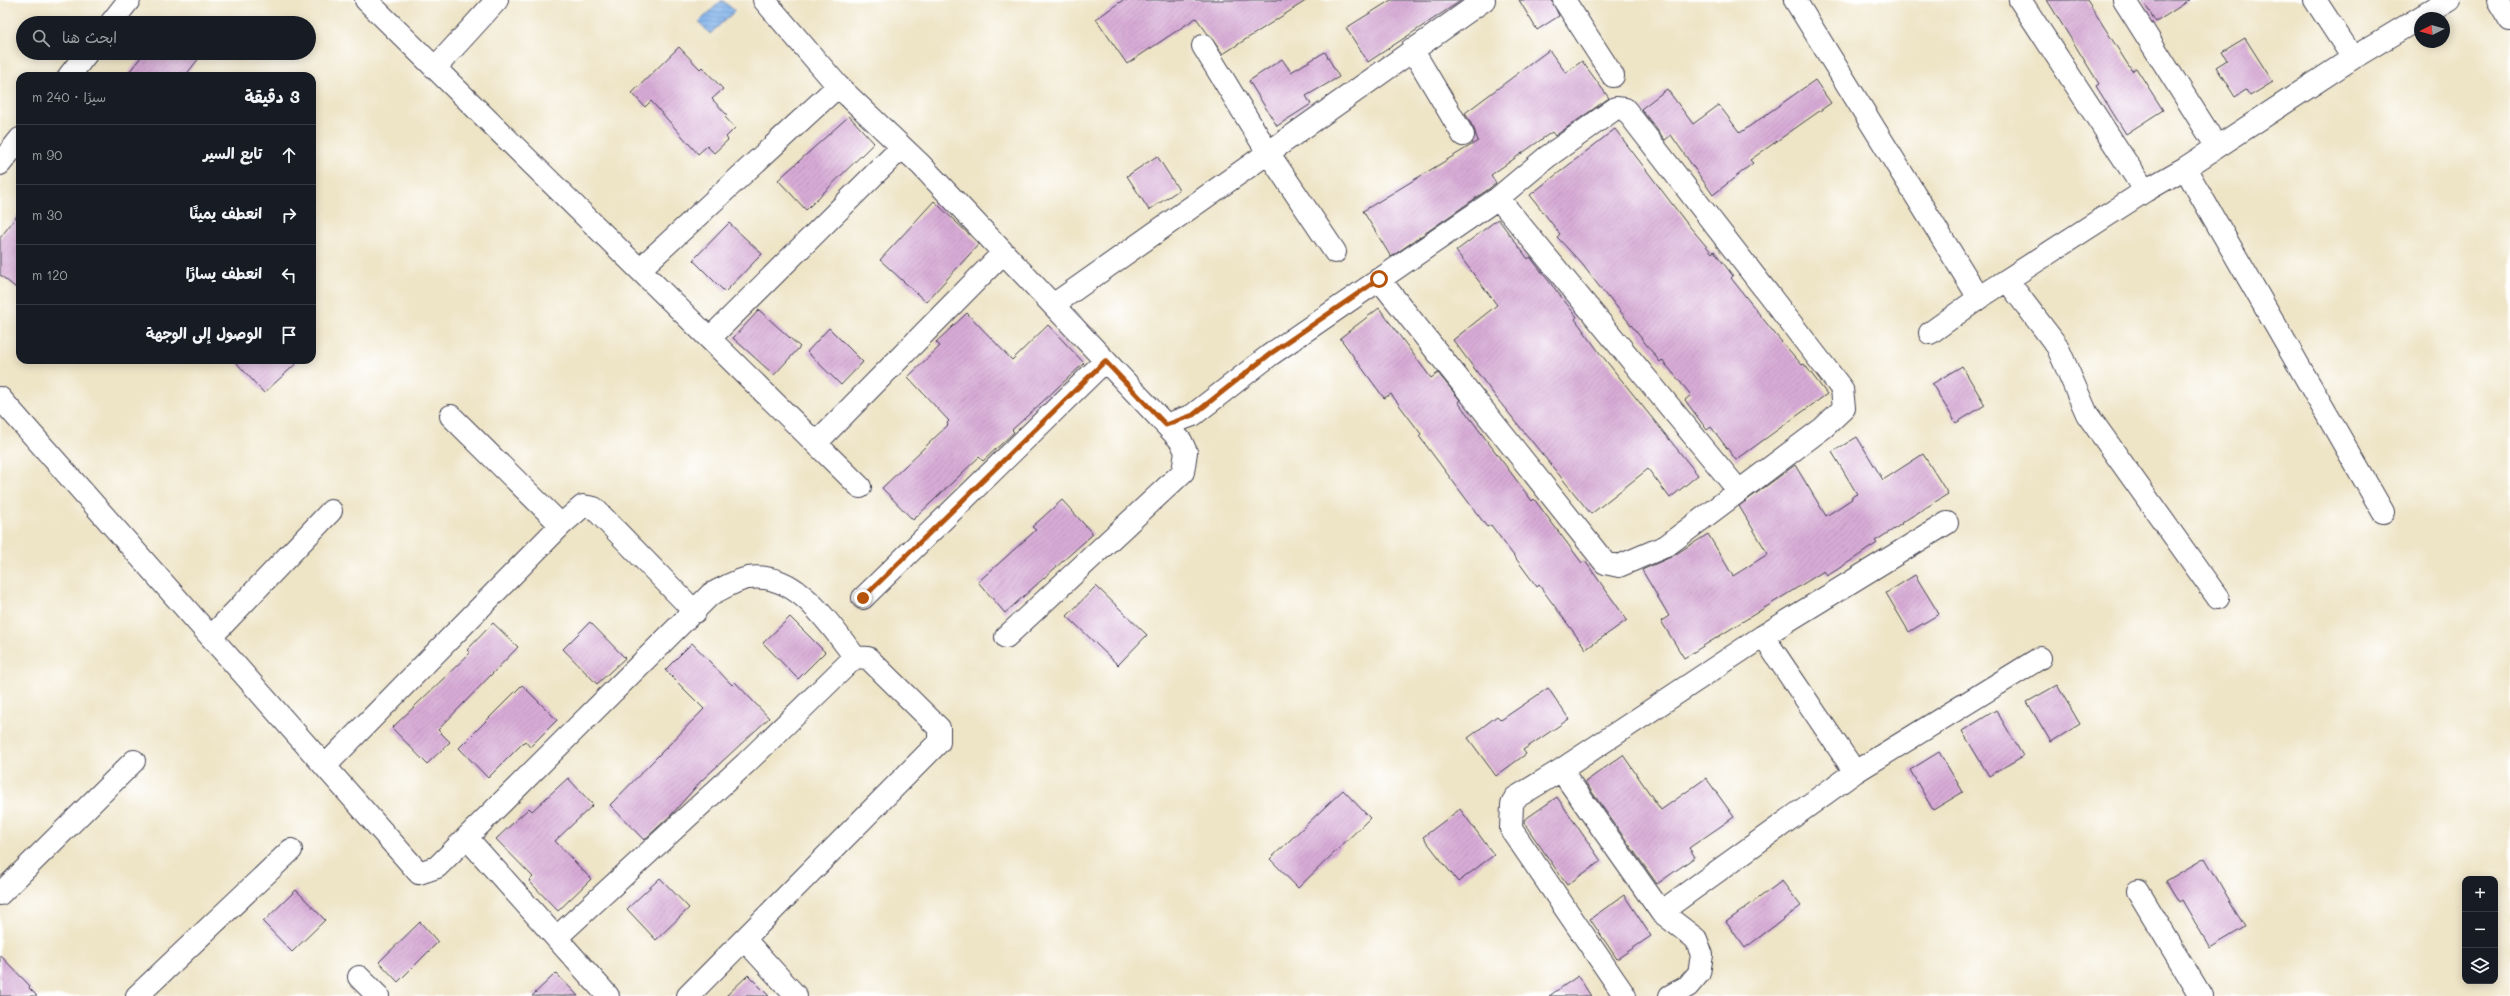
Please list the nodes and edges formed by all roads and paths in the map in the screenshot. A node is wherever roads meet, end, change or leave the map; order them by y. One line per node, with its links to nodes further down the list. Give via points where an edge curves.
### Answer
1 (129, 0): 13 (street)
2 (366, 0): 19 (street)
3 (497, 0): 19 (street)
4 (764, 0): 22 (street)
5 (1484, 0): 16 (street)
6 (1564, 0): 21 (street)
7 (1795, 0): 37 (street)
8 (2020, 0): 30 (street)
9 (2124, 0): 25 (street)
10 (2315, 0): 17 (street)
11 (2449, 0): 17 (street)
12 (2498, 0): 14 (street)
13 (116, 16)
14 (2510, 20)
15 (1203, 46): 27 (street)
16 (1412, 49): 23 (street); 27 (street)
17 (2353, 58): 25 (street)
18 (82, 60): 20 (street)
19 (435, 68): 34 (street)
20 (72, 72)
21 (1613, 76)
22 (838, 86): 26 (street); 34 (street)
23 (1463, 135)
24 (16, 144): 28 (street)
25 (2217, 146): 29 (street)
26 (902, 147): 33 (street); 40 (street)
27 (1267, 151): 32 (street); 38 (street)
28 (0, 164)
29 (2185, 168): 30 (street); 49 (street)
30 (2145, 191): 36 (street)
31 (1498, 198): 35 (street); 47 (street); 47 (street, via 1547,157 1616,108 1625,108 1842,388 1844,408 1823,428)
32 (1334, 252)
33 (1003, 253): 38 (street); 45 (street)
34 (640, 269): 40 (street)
35 (1379, 279): 44 (street, via 1270,354 1193,415); 47 (street, via 1605,563 1619,566 1666,546)
36 (2007, 280): 37 (street); 53 (street, via 2057,346 2087,414)
37 (1979, 298): 39 (street)
38 (1053, 305): 41 (street)
39 (1930, 333)
40 (710, 338): 45 (street)
41 (1105, 361): 44 (street); 52 (street)
42 (0, 398): 56 (street)
43 (451, 416): 51 (street)
44 (1166, 425): 57 (street, via 1181,441 1186,452 1183,472)
45 (816, 443): 46 (street)
46 (860, 487)
47 (1739, 491)
48 (331, 511): 56 (street)
49 (2383, 512)
50 (1947, 523): 55 (street)
51 (562, 525): 54 (street, via 583,506 594,508); 61 (street)
52 (863, 598)
53 (2218, 598)
54 (695, 612): 58 (street, via 712,594 748,578 773,579 809,600); 64 (street)
55 (1763, 636): 62 (street); 63 (street)
56 (211, 637): 61 (street)
57 (1006, 637)
58 (855, 657): 69 (street, via 746,763); 70 (street, via 868,658 939,728 939,742)
59 (2040, 658): 63 (street)
60 (134, 761): 67 (street)
61 (325, 766): 64 (street, via 419,873 437,867)
62 (1561, 770): 68 (street); 77 (street, via 1516,798 1512,806 1511,829)
63 (1855, 772): 68 (street)
64 (467, 838): 69 (street)
65 (291, 850): 72 (street)
66 (2138, 891): 79 (street)
67 (0, 894)
68 (1661, 912): 78 (street, via 1696,939 1702,955 1699,973 1688,986)
69 (557, 937): 74 (street)
70 (745, 940): 75 (street); 76 (street)
71 (359, 977): 73 (street)
72 (137, 996)
73 (378, 996)
74 (608, 996)
75 (688, 996)
76 (796, 996)
77 (1625, 996)
78 (1670, 996)
79 (2201, 996)

